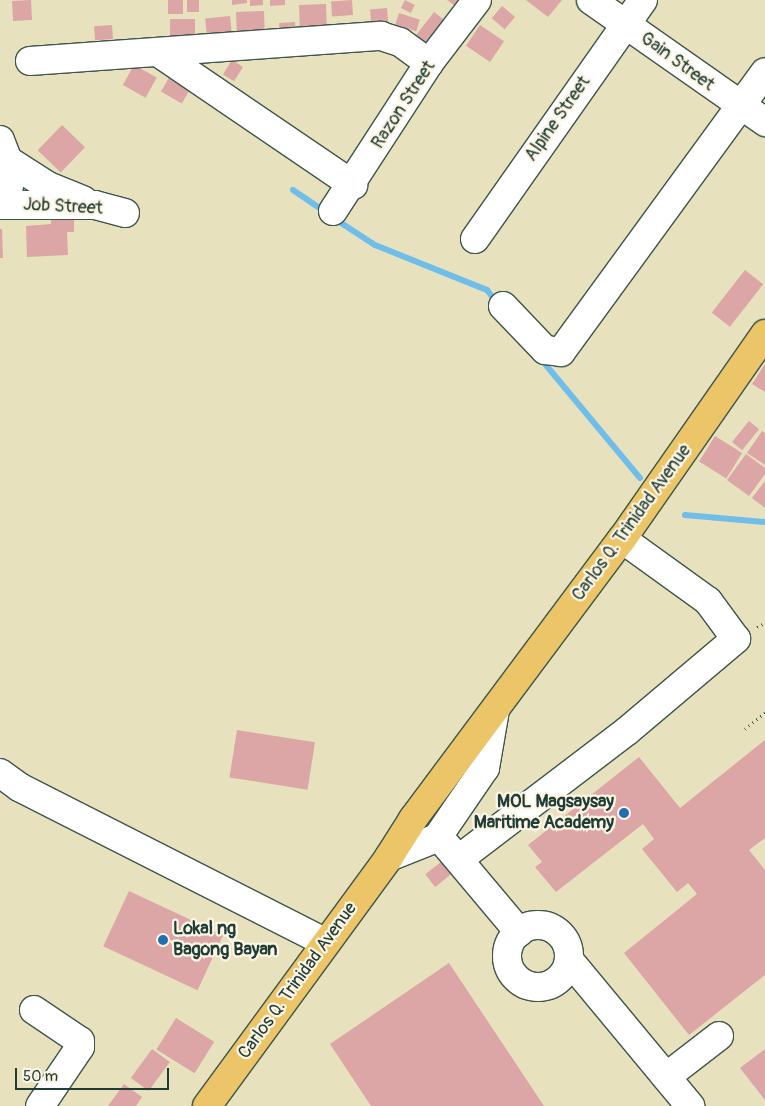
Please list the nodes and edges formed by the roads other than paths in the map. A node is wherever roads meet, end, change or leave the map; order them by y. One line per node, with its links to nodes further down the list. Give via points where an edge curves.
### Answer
1 (477, 0): 7 (street, Razon Street)
2 (591, 0): 4 (street, Gain Street)
3 (643, 0): 4 (street, Alpine Street)
4 (625, 24): 9 (street, Gain Street); 17 (street, Alpine Street)
5 (159, 53): 6 (street); 7 (street, via 381,36 400,42); 12 (street)
6 (30, 61)
7 (429, 63): 12 (street, Razon Street)
8 (765, 72): 9 (street)
9 (739, 106): 10 (street, Gain Street); 18 (street, via 561,352 545,350)
10 (765, 122)
11 (5, 150): 13 (street, via 11,184); 14 (street, via 48,186)
12 (353, 185): 15 (street, Razon Street)
13 (0, 204): 14 (street, Job Street)
14 (95, 205): 16 (street, Job Street)
15 (333, 211)
16 (125, 213)
17 (475, 239)
18 (503, 306)
19 (765, 334): 20 (main road, Carlos Q. Trinidad Avenue)
20 (622, 539): 21 (main road, Carlos Q. Trinidad Avenue); 26 (street, via 708,601 736,639 627,731)
21 (495, 710): 23 (main road, Carlos Q. Trinidad Avenue); 24 (street, Carlos Q. Trinidad Avenue, via 485,768)
22 (0, 773): 28 (street, via 19,787)
23 (413, 819): 24 (street); 25 (main road, Carlos Q. Trinidad Avenue)
24 (437, 838): 25 (street); 26 (street)
25 (389, 857): 28 (main road, Carlos Q. Trinidad Avenue)
26 (459, 859): 27 (street)
27 (519, 932): 29 (street, via 535,925 553,929 566,942); 29 (street, via 512,939 507,957 509,966 520,981 536,987 554,983 567,969)
28 (326, 942): 34 (main road, Carlos Q. Trinidad Avenue)
29 (569, 960): 32 (street)
30 (34, 1010): 33 (street, via 80,1041 80,1047)
31 (719, 1036): 32 (street)
32 (666, 1077): 35 (street)
33 (40, 1106)
34 (207, 1106)
35 (690, 1106)

